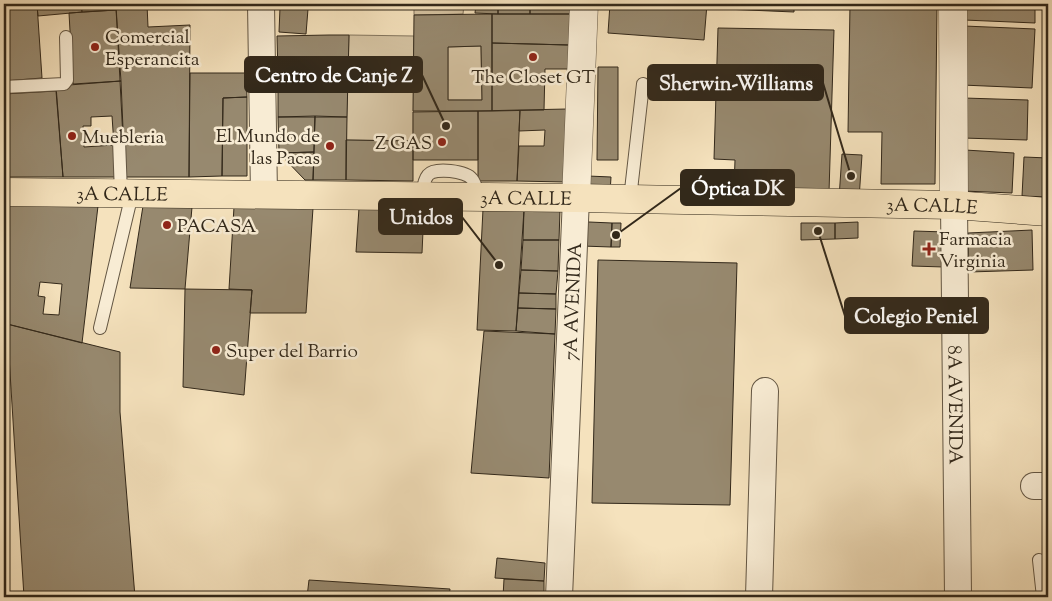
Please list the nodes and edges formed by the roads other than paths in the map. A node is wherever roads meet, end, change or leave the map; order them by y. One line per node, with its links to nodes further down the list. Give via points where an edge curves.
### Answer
1 (261, 4): 10 (street)
2 (584, 4): 11 (street, 7A AVENIDA)
3 (953, 4): 13 (street, 8A AVENIDA)
4 (66, 37): 6 (lane, via 67,80 64,84)
5 (643, 84): 12 (lane)
6 (4, 87)
7 (119, 140): 9 (lane)
8 (4, 192): 9 (main road, 3A CALLE)
9 (127, 194): 10 (main road, 3A CALLE); 15 (lane)
10 (264, 195): 11 (main road, 3A CALLE)
11 (576, 198): 12 (main road, 3A CALLE); 18 (street, 7A AVENIDA)
12 (630, 199): 13 (main road, 3A CALLE)
13 (954, 205): 14 (main road, 3A CALLE); 20 (street, 8A AVENIDA)
14 (1048, 212)
15 (100, 328)
16 (765, 391): 19 (street)
17 (1039, 560): 21 (lane)
18 (559, 597)
19 (759, 597)
20 (958, 597)
21 (1042, 597)

